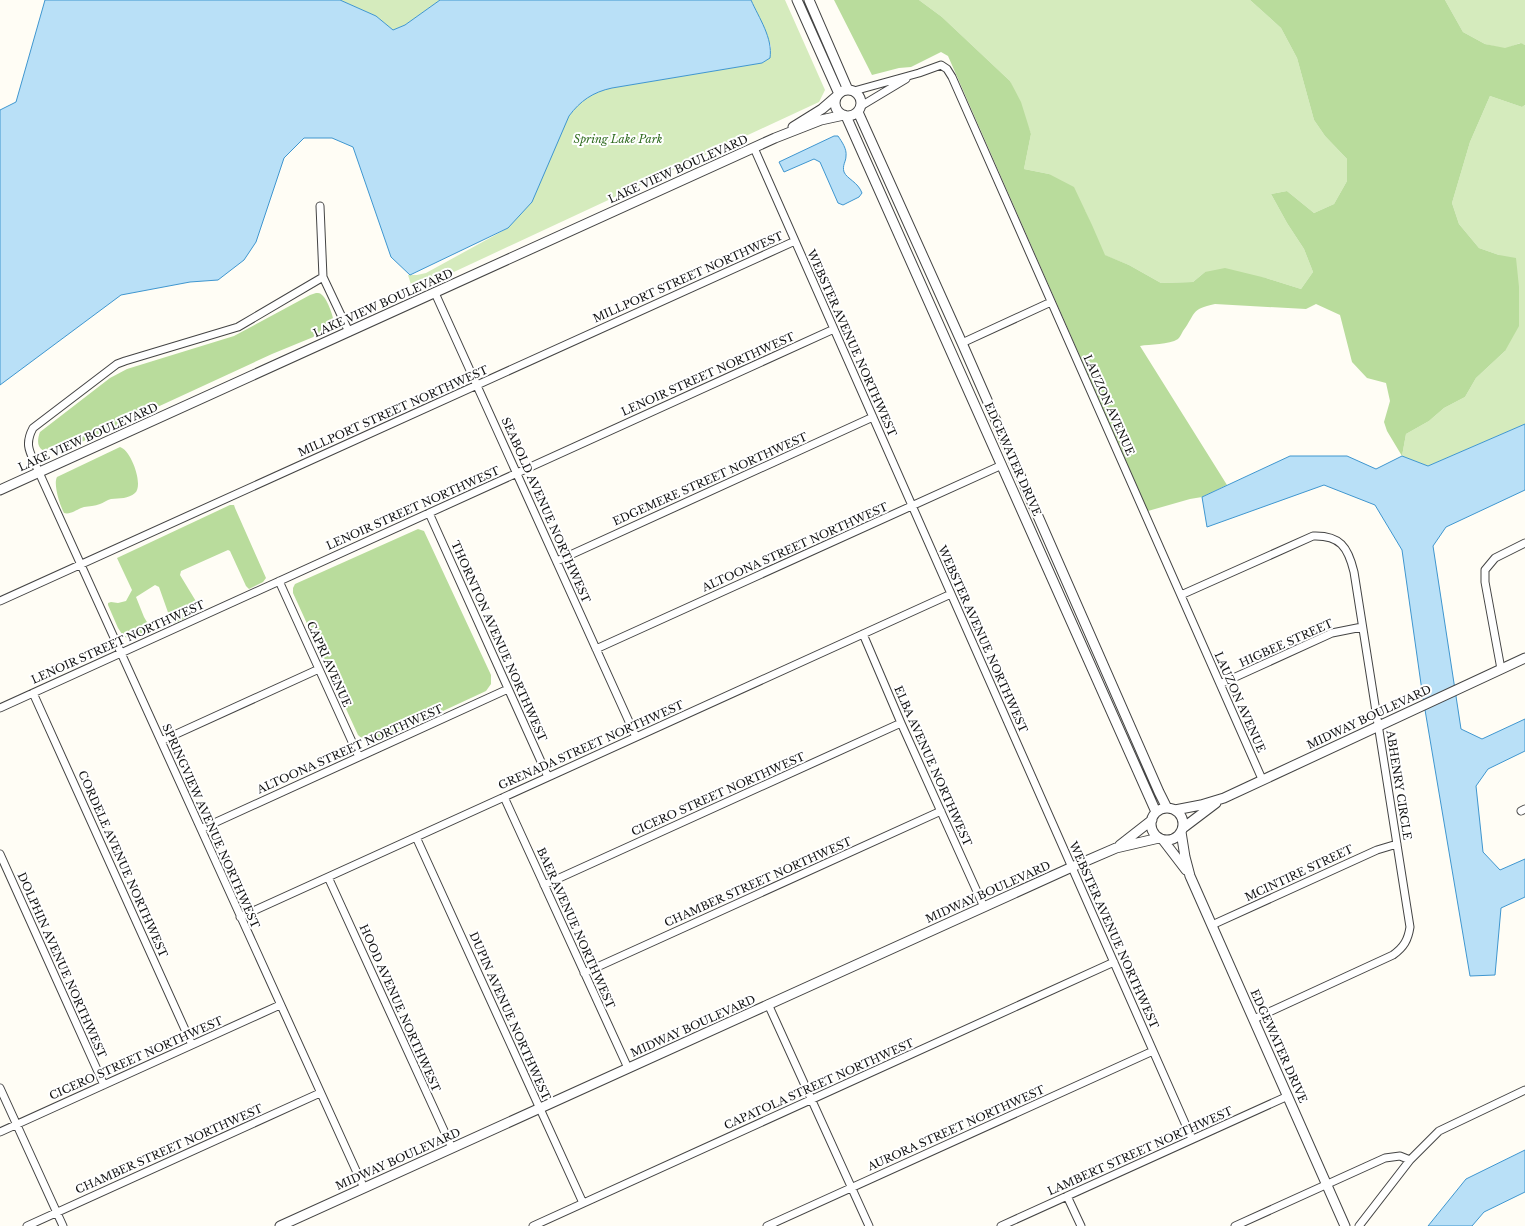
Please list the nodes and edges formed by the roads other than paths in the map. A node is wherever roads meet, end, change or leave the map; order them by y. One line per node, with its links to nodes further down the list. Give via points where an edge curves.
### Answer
1 (798, 0): 5 (street)
2 (809, 0): 4 (street)
3 (919, 73): 4 (street, LAUZON AVENUE); 6 (street, LAUZON AVENUE); 14 (street, LAUZON AVENUE, via 941,65 952,77)
4 (851, 91): 5 (street); 6 (street, via 860,98)
5 (838, 95): 7 (street, via 836,108); 8 (street, LAKE VIEW BOULEVARD)
6 (859, 109): 7 (street, via 851,116); 17 (street, EDGEWATER DRIVE)
7 (845, 116): 8 (street, LAKE VIEW BOULEVARD, via 821,120); 20 (street, EDGEWATER DRIVE)
8 (775, 138): 9 (street, LAKE VIEW BOULEVARD)
9 (754, 148): 11 (street, WEBSTER AVENUE NORTHWEST); 13 (street, LAKE VIEW BOULEVARD)
10 (320, 206): 12 (street)
11 (795, 241): 15 (street, WEBSTER AVENUE NORTHWEST); 18 (street, MILLPORT STREET NORTHWEST)
12 (323, 277): 16 (street); 21 (street, SPRINGVIEW AVENUE NORTHWEST, via 238,327 125,361 110,369 33,428 28,444)
13 (435, 293): 16 (street, LAKE VIEW BOULEVARD); 18 (street, SEABOLD AVENUE NORTHWEST)
14 (1051, 302): 17 (street); 31 (street, LAUZON AVENUE)
15 (834, 329): 19 (street, WEBSTER AVENUE NORTHWEST); 22 (street, LENOIR STREET NORTHWEST)
16 (349, 332): 21 (street, LAKE VIEW BOULEVARD)
17 (962, 343): 53 (street, EDGEWATER DRIVE, via 1156,785)
18 (477, 385): 22 (street, SEABOLD AVENUE NORTHWEST); 28 (street, MILLPORT STREET NORTHWEST)
19 (873, 417): 24 (street, WEBSTER AVENUE NORTHWEST); 27 (street, EDGEMERE STREET NORTHWEST)
20 (1002, 465): 24 (street, ALTOONA STREET NORTHWEST); 55 (street, EDGEWATER DRIVE)
21 (38, 472): 23 (street, LAKE VIEW BOULEVARD); 28 (street, SPRINGVIEW AVENUE NORTHWEST)
22 (517, 473): 25 (street, LENOIR STREET NORTHWEST); 27 (street, SEABOLD AVENUE NORTHWEST)
23 (0, 490)
24 (912, 506): 30 (street, WEBSTER AVENUE NORTHWEST); 35 (street, ALTOONA STREET NORTHWEST)
25 (429, 513): 29 (street, LENOIR STREET NORTHWEST); 41 (street, THORNTON AVENUE NORTHWEST)
26 (1525, 543): 39 (street, via 1495,558 1485,570)
27 (556, 561): 35 (street, SEABOLD AVENUE NORTHWEST)
28 (81, 565): 32 (street, MILLPORT STREET NORTHWEST); 36 (street, SPRINGVIEW AVENUE NORTHWEST)
29 (279, 581): 36 (street, LENOIR STREET NORTHWEST); 38 (street, CAPRI AVENUE)
30 (952, 594): 34 (street, GRENADA STREET NORTHWEST); 63 (street, WEBSTER AVENUE NORTHWEST)
31 (1181, 595): 33 (street, ABHENRY CIRCLE, via 1294,543 1324,535 1334,538 1348,553 1354,572); 40 (street, LAUZON AVENUE)
32 (0, 602)
33 (1362, 627): 40 (street, HIGBEE STREET, via 1332,633); 45 (street, ABHENRY CIRCLE)
34 (864, 634): 44 (street, ELBA AVENUE NORTHWEST); 46 (street, GRENADA STREET NORTHWEST)
35 (596, 649): 46 (street, SEABOLD AVENUE NORTHWEST)
36 (121, 653): 42 (street, LENOIR STREET NORTHWEST); 47 (street, SPRINGVIEW AVENUE NORTHWEST)
37 (1525, 658): 39 (street, MIDWAY BOULEVARD)
38 (319, 669): 47 (street); 48 (street, CAPRI AVENUE)
39 (1501, 669): 45 (street, MIDWAY BOULEVARD)
40 (1220, 684): 50 (street, LAUZON AVENUE)
41 (508, 689): 48 (street, ALTOONA STREET NORTHWEST); 49 (street, THORNTON AVENUE NORTHWEST)
42 (33, 693): 43 (street, LENOIR STREET NORTHWEST); 75 (street, CORDELE AVENUE NORTHWEST)
43 (0, 708)
44 (901, 723): 54 (street, ELBA AVENUE NORTHWEST); 66 (street, CICERO STREET NORTHWEST)
45 (1378, 726): 50 (street, MIDWAY BOULEVARD); 60 (street, ABHENRY CIRCLE)
46 (636, 737): 49 (street, GRENADA STREET NORTHWEST)
47 (161, 741): 56 (street, SPRINGVIEW AVENUE NORTHWEST)
48 (359, 757): 56 (street, ALTOONA STREET NORTHWEST)
49 (548, 777): 51 (street, GRENADA STREET NORTHWEST)
50 (1262, 779): 52 (street, MIDWAY BOULEVARD)
51 (504, 797): 58 (street, GRENADA STREET NORTHWEST); 66 (street, BAER AVENUE NORTHWEST)
52 (1224, 798): 53 (street, MIDWAY BOULEVARD, via 1201,805); 57 (street, MIDWAY BOULEVARD)
53 (1171, 809): 55 (street, via 1159,810); 57 (street, via 1183,820)
54 (941, 811): 67 (street, ELBA AVENUE NORTHWEST); 71 (street, CHAMBER STREET NORTHWEST)
55 (1154, 816): 59 (street, via 1152,828); 61 (street, MIDWAY BOULEVARD)
56 (201, 829): 68 (street, SPRINGVIEW AVENUE NORTHWEST)
57 (1182, 830): 59 (street, via 1172,839); 64 (street, EDGEWATER DRIVE)
58 (416, 837): 65 (street, GRENADA STREET NORTHWEST); 84 (street, DUPIN AVENUE NORTHWEST)
59 (1161, 839): 61 (street, MIDWAY BOULEVARD); 64 (street, EDGEWATER DRIVE)
60 (1397, 844): 69 (street, MCINTIRE STREET, via 1377,850); 74 (street, ABHENRY CIRCLE, via 1410,927 1408,938 1402,948 1393,955)
61 (1116, 848): 63 (street, MIDWAY BOULEVARD)
62 (0, 854): 78 (street, DOLPHIN AVENUE NORTHWEST)
63 (1072, 867): 67 (street, MIDWAY BOULEVARD); 70 (street, WEBSTER AVENUE NORTHWEST)
64 (1190, 876): 69 (street, EDGEWATER DRIVE)
65 (328, 877): 68 (street, GRENADA STREET NORTHWEST); 88 (street, HOOD AVENUE NORTHWEST)
66 (544, 885): 71 (street, BAER AVENUE NORTHWEST)
67 (984, 907): 72 (street, MIDWAY BOULEVARD)
68 (240, 917): 73 (street, SPRINGVIEW AVENUE NORTHWEST)
69 (1212, 925): 74 (street, EDGEWATER DRIVE)
70 (1114, 962): 76 (street, WEBSTER AVENUE NORTHWEST); 83 (street, CAPATOLA STREET NORTHWEST)
71 (584, 973): 77 (street, BAER AVENUE NORTHWEST)
72 (768, 1004): 77 (street, MIDWAY BOULEVARD); 83 (street)
73 (280, 1005): 75 (street, CICERO STREET NORTHWEST); 81 (street, SPRINGVIEW AVENUE NORTHWEST)
74 (1254, 1019): 82 (street, EDGEWATER DRIVE)
75 (192, 1045): 78 (street, CICERO STREET NORTHWEST)
76 (1153, 1051): 87 (street, WEBSTER AVENUE NORTHWEST); 92 (street, AURORA STREET NORTHWEST)
77 (628, 1068): 84 (street, MIDWAY BOULEVARD)
78 (104, 1085): 85 (street, CICERO STREET NORTHWEST)
79 (0, 1088): 85 (street)
80 (1525, 1090): 89 (street, via 1439,1131)
81 (320, 1093): 91 (street, SPRINGVIEW AVENUE NORTHWEST); 95 (street, CHAMBER STREET NORTHWEST)
82 (1288, 1096): 87 (street, LAMBERT STREET NORTHWEST); 90 (street, EDGEWATER DRIVE)
83 (812, 1100): 92 (street); 94 (street, CAPATOLA STREET NORTHWEST)
84 (540, 1108): 88 (street, MIDWAY BOULEVARD); 94 (street, DUPIN AVENUE NORTHWEST)
85 (16, 1124): 86 (street, CICERO STREET NORTHWEST); 95 (street)
86 (0, 1132)
87 (1192, 1139): 93 (street, LAMBERT STREET NORTHWEST)
88 (452, 1148): 91 (street, MIDWAY BOULEVARD)
89 (1410, 1160): 90 (street, via 1400,1156 1385,1158); 106 (street)
90 (1327, 1184): 104 (street); 105 (street, EDGEWATER DRIVE)
91 (364, 1188): 98 (street, MIDWAY BOULEVARD)
92 (851, 1188): 100 (street, AURORA STREET NORTHWEST); 101 (street)
93 (1067, 1196): 102 (street, LAMBERT STREET NORTHWEST); 103 (street)
94 (583, 1204): 99 (street, CAPATOLA STREET NORTHWEST)
95 (56, 1212): 96 (street, CHAMBER STREET NORTHWEST); 97 (street)
96 (26, 1226)
97 (63, 1226)
98 (280, 1226)
99 (533, 1226)
100 (767, 1226)
101 (869, 1226)
102 (1001, 1226)
103 (1081, 1226)
104 (1235, 1226)
105 (1345, 1226)
106 (1359, 1226)

